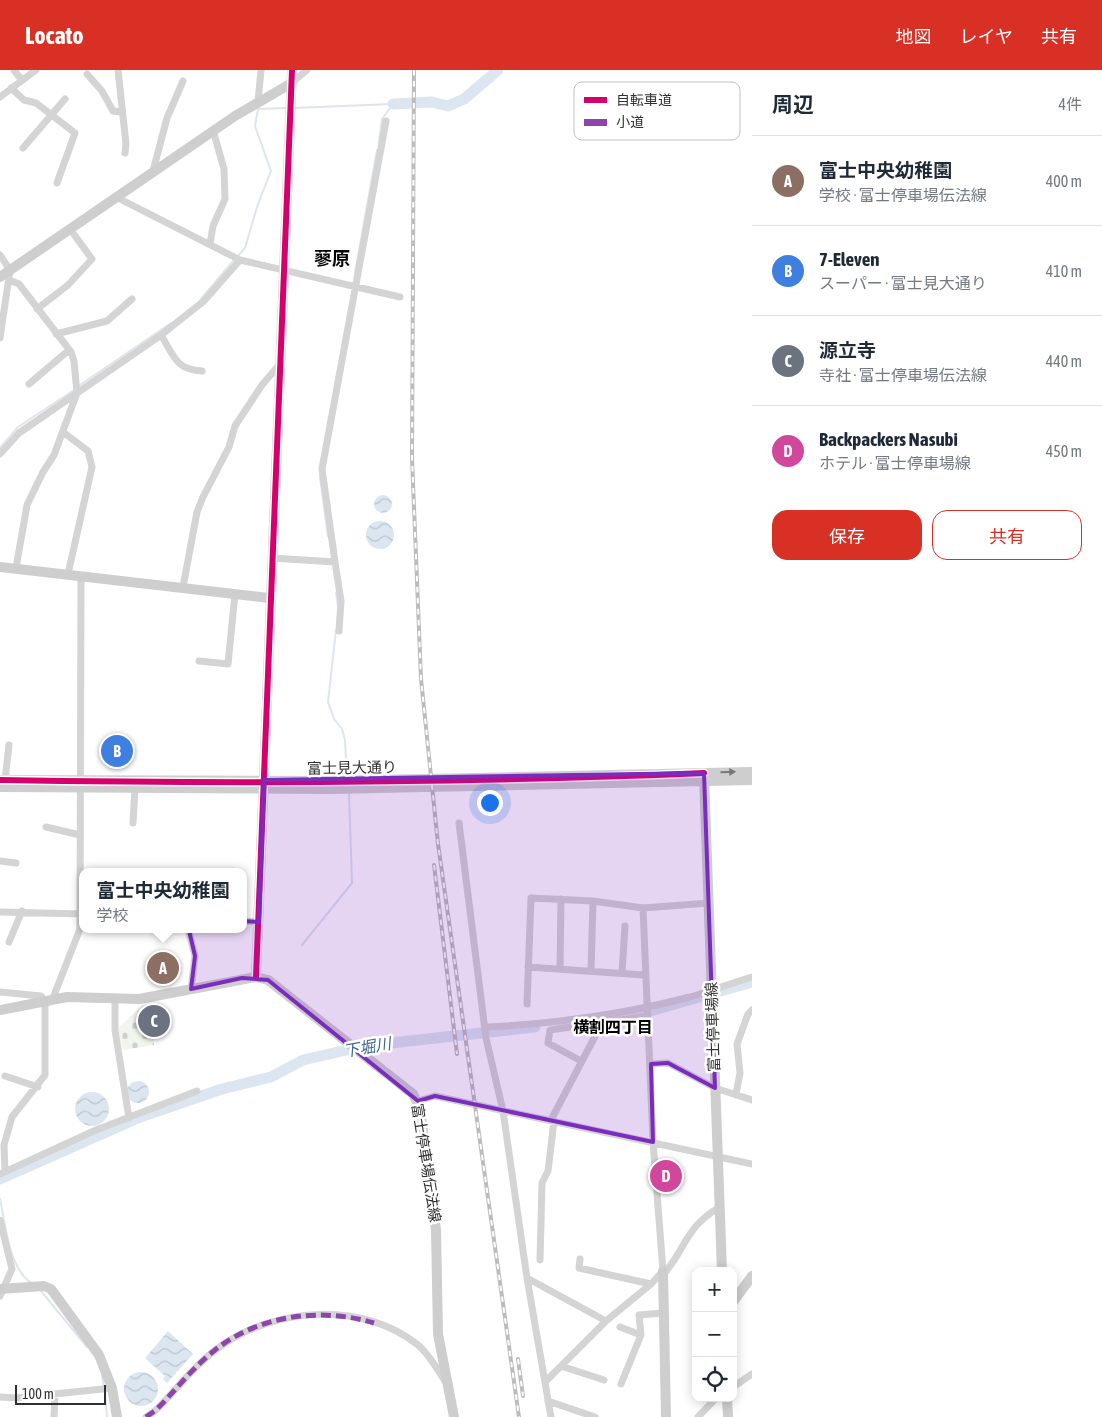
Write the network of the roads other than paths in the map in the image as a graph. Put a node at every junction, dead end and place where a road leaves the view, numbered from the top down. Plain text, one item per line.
1 (14, 70) edge
2 (36, 70) edge
3 (118, 70) edge
4 (261, 70) edge
5 (292, 70) edge
6 (307, 70) edge
7 (87, 74) dead end
8 (21, 80) junction
9 (183, 81) dead end
10 (290, 84) junction
11 (11, 88) junction
12 (0, 98) edge
13 (65, 99) dead end
14 (258, 102) junction
15 (121, 112) junction
16 (52, 115) junction
17 (386, 121) dead end
18 (213, 130) junction
19 (23, 148) dead end
20 (125, 153) dead end
21 (153, 171) junction
22 (57, 183) dead end
23 (116, 197) junction
24 (70, 228) junction
25 (210, 244) junction
26 (0, 255) edge
27 (238, 259) junction
28 (282, 269) junction
29 (6, 276) edge
30 (355, 286) junction
31 (400, 297) dead end
32 (132, 299) dead end
33 (37, 308) junction
34 (56, 334) junction
35 (161, 335) junction
36 (0, 338) edge
37 (69, 350) junction
38 (279, 365) junction
39 (202, 371) dead end
40 (30, 384) dead end
41 (77, 393) junction
42 (63, 432) junction
43 (0, 454) edge
44 (272, 558) junction
45 (335, 562) junction
46 (0, 566) edge
47 (16, 568) junction
48 (68, 574) junction
49 (81, 576) junction
50 (183, 587) junction
51 (235, 594) junction
52 (270, 598) junction
53 (339, 631) dead end
54 (199, 661) dead end
55 (9, 745) dead end
56 (752, 772) edge
57 (704, 778) junction
58 (752, 780) edge
59 (2, 782) edge
60 (80, 784) junction
61 (264, 785) junction
62 (135, 788) junction
63 (133, 823) dead end
64 (459, 823) dead end
65 (46, 827) dead end
66 (80, 835) junction
67 (0, 861) edge
68 (16, 863) dead end
69 (80, 868) edge
70 (562, 900) junction
71 (593, 901) junction
72 (709, 903) junction
73 (643, 908) junction
74 (22, 911) junction
75 (0, 912) edge
76 (79, 914) edge
77 (247, 921) edge
78 (259, 922) junction
79 (625, 926) dead end
80 (79, 931) edge
81 (189, 933) edge
82 (9, 942) dead end
83 (528, 967) junction
84 (560, 968) junction
85 (591, 970) junction
86 (622, 973) junction
87 (644, 975) junction
88 (256, 977) junction
89 (752, 977) edge
90 (191, 989) junction
91 (712, 990) junction
92 (0, 992) edge
93 (115, 998) junction
94 (49, 1000) junction
95 (527, 1004) dead end
96 (647, 1006) junction
97 (0, 1010) edge
98 (752, 1010) edge
99 (648, 1016) junction
100 (602, 1023) junction
101 (486, 1027) junction
102 (581, 1061) junction
103 (651, 1064) junction
104 (5, 1076) dead end
105 (38, 1087) junction
106 (715, 1088) junction
107 (197, 1091) dead end
108 (736, 1094) junction
109 (752, 1100) edge
110 (418, 1101) junction
111 (503, 1111) junction
112 (129, 1118) junction
113 (553, 1121) junction
114 (653, 1142) junction
115 (717, 1157) junction
116 (752, 1164) edge
117 (2, 1173) edge
118 (720, 1207) junction
119 (0, 1220) edge
120 (580, 1259) dead end
121 (540, 1260) dead end
122 (722, 1267) edge
123 (663, 1273) junction
124 (752, 1276) edge
125 (527, 1278) junction
126 (651, 1284) junction
127 (1, 1291) edge
128 (737, 1297) edge
129 (663, 1313) junction
130 (606, 1320) junction
131 (620, 1327) dead end
132 (641, 1334) junction
133 (561, 1366) junction
134 (752, 1374) edge
135 (604, 1380) dead end
136 (546, 1381) junction
137 (446, 1382) junction
138 (737, 1383) edge
139 (621, 1384) dead end
140 (110, 1388) junction
141 (55, 1395) junction
142 (0, 1397) edge
143 (548, 1401) junction
144 (712, 1402) edge
145 (727, 1402) edge
146 (54, 1417) edge
147 (117, 1417) edge
148 (146, 1417) edge
149 (454, 1417) edge
150 (551, 1417) edge
151 (595, 1417) edge
152 (666, 1417) edge
153 (698, 1417) edge
154 (728, 1417) edge

1 - 8 street
2 - 8 street
3 - 15 street
4 - 14 street
5 - 10 street
6 - 10 street
7 - 15 street
8 - 11 street
9 - 21 street
10 - 14 street
10 - 28 street
11 - 12 street
11 - 16 street
13 - 16 street
14 - 18 street
15 - 20 street
16 - 19 street
16 - 22 street
17 - 30 street
18 - 21 street
18 - 25 street
21 - 23 street
23 - 24 street
23 - 25 street
24 - 29 street
24 - 33 street
25 - 27 street
26 - 29 street
27 - 28 street
27 - 35 street
28 - 30 street
28 - 38 street
29 - 33 street
29 - 36 street
30 - 31 street
30 - 45 street
32 - 34 street
33 - 34 street
34 - 37 street
35 - 39 street
35 - 41 street
37 - 40 street
37 - 41 street
38 - 44 street
38 - 50 street
41 - 42 street
41 - 43 street
42 - 47 street
42 - 48 street
44 - 45 street
44 - 52 street
45 - 53 street
46 - 47 street
47 - 48 street
48 - 49 street
49 - 50 street
49 - 60 street
50 - 51 street
51 - 52 street
51 - 54 street
52 - 61 street
55 - 59 street
57 -> 56 street
57 - 58 street
57 - 61 street, 富士見大通り
57 - 72 street, 富士停車場線
59 - 60 street, 富士見大通り
60 - 61 street, 富士見大通り
60 - 62 street, 富士見大通り
60 - 66 street
61 - 62 street, 富士見大通り
61 - 78 street
62 - 63 street
64 - 101 street
65 - 66 street
66 - 69 street
67 - 68 street
70 - 71 street
70 - 83 street
70 - 84 street
71 - 73 street
71 - 85 street
72 - 73 street
72 - 91 street, 富士停車場線
73 - 87 street
74 - 75 street
74 - 76 street
74 - 82 street
77 - 78 street
78 - 88 street
79 - 86 street
80 - 94 street
81 - 90 street
83 - 84 street
83 - 95 street
84 - 85 street
85 - 86 street
86 - 87 street
87 - 96 street
88 - 90 street
88 - 110 street, 富士停車場伝法線
89 - 91 street
90 - 93 street
91 - 96 street
91 - 106 street, 富士停車場線
92 - 94 street
93 - 94 street
93 - 112 street
94 - 97 street
94 - 105 street
96 - 99 street
96 - 101 street
98 - 108 street
99 - 100 street
99 - 103 street
100 - 102 street
100 - 102 street
101 - 111 street
102 - 113 street
103 - 106 street
103 - 114 street
104 - 105 street
105 - 117 street
106 - 108 street
106 - 115 street, 富士停車場線
107 - 112 street
108 - 109 street
110 - 111 street
110 - 137 street, 富士停車場伝法線
111 - 113 street
111 - 125 street
112 - 117 street
113 - 114 street
113 - 121 street
114 - 115 street
114 - 123 street
115 - 116 street
115 - 118 street, 富士停車場線
118 - 122 street, 富士停車場線
118 - 123 street
119 - 127 street
120 - 126 street
123 - 126 street
123 - 129 street
124 - 128 street
125 - 130 street
125 - 136 street
126 - 130 street
127 - 140 street
129 - 132 street
129 - 152 street
130 - 133 street
131 - 132 street
132 - 139 street
133 - 135 street
133 - 136 street
134 - 138 street
136 - 143 street
137 - 148 street
137 - 149 street, 富士停車場伝法線
140 - 141 street
140 - 147 street
141 - 142 street
141 - 146 street
143 - 150 street
143 - 151 street
144 - 153 street
145 - 154 street

